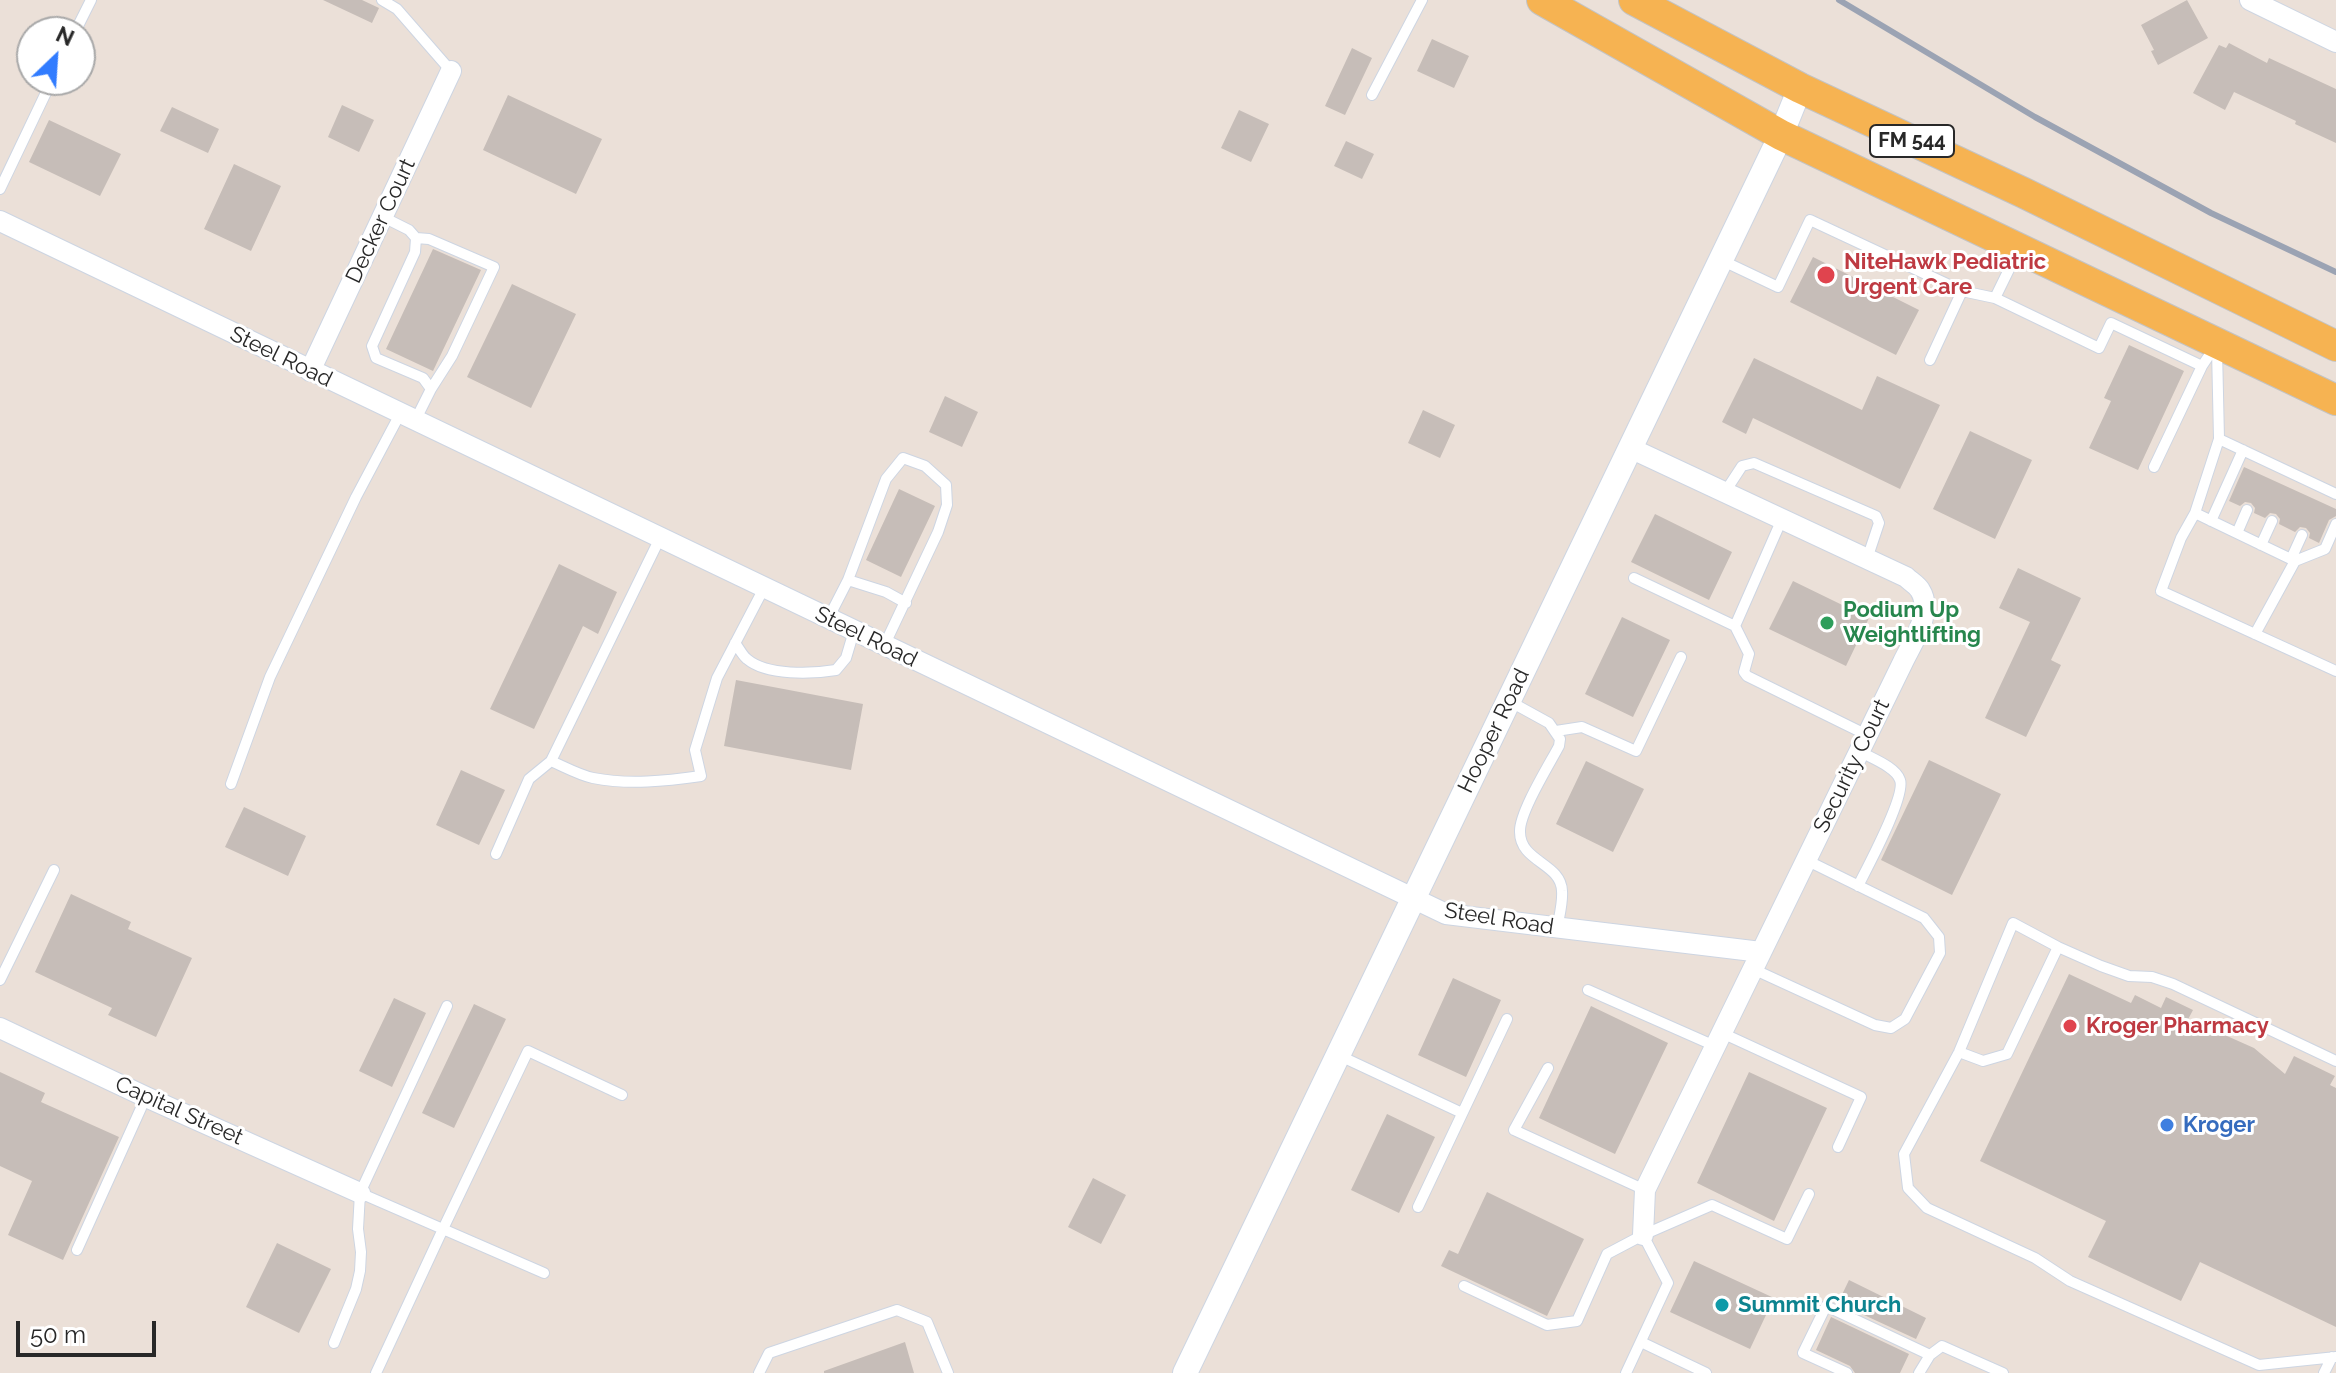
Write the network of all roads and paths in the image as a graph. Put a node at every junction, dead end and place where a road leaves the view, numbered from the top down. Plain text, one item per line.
1 (382, 0) edge
2 (1422, 0) edge
3 (1542, 0) edge
4 (1634, 0) edge
5 (2250, 0) edge
6 (2336, 42) edge
7 (451, 71) joint
8 (1800, 88) junction
9 (1372, 95) dead end
10 (44, 96) edge
11 (1781, 135) junction
12 (0, 189) edge
13 (383, 217) junction
14 (0, 221) edge
15 (416, 238) junction
16 (2019, 248) junction
17 (1720, 260) junction
18 (1962, 291) junction
19 (1995, 298) junction
20 (2240, 298) junction
21 (2144, 324) junction
22 (2336, 346) edge
23 (2209, 354) junction
24 (1930, 360) dead end
25 (310, 371) junction
26 (431, 389) junction
27 (2336, 400) edge
28 (408, 418) junction
29 (2219, 439) junction
30 (1630, 448) junction
31 (2243, 450) junction
32 (2269, 463) junction
33 (2154, 467) dead end
34 (2293, 474) junction
35 (2263, 475) dead end
36 (2288, 487) dead end
37 (2324, 488) junction
38 (1725, 492) junction
39 (2336, 494) edge
40 (2318, 501) dead end
41 (2247, 510) dead end
42 (2195, 513) junction
43 (1782, 519) junction
44 (2211, 521) junction
45 (2272, 521) dead end
46 (2336, 524) edge
47 (2237, 533) junction
48 (2302, 535) dead end
49 (660, 538) junction
50 (2261, 545) junction
51 (1867, 559) junction
52 (2293, 560) junction
53 (1634, 578) dead end
54 (848, 580) junction
55 (764, 588) junction
56 (906, 603) junction
57 (828, 619) junction
58 (1735, 626) junction
59 (854, 631) junction
60 (2255, 634) junction
61 (735, 643) junction
62 (884, 646) junction
63 (1681, 657) dead end
64 (2336, 671) edge
65 (1509, 701) junction
66 (1556, 731) junction
67 (1863, 743) junction
68 (551, 761) junction
69 (231, 784) dead end
70 (496, 854) dead end
71 (1806, 860) junction
72 (54, 870) dead end
73 (1858, 886) junction
74 (1411, 899) junction
75 (1557, 929) junction
76 (2058, 947) junction
77 (1757, 960) junction
78 (0, 980) edge
79 (1588, 990) dead end
80 (447, 1006) dead end
81 (1507, 1019) dead end
82 (0, 1028) edge
83 (1718, 1040) junction
84 (1959, 1052) junction
85 (1338, 1055) junction
86 (2336, 1061) edge
87 (1548, 1068) dead end
88 (622, 1095) dead end
89 (146, 1097) junction
90 (1462, 1113) junction
91 (1838, 1147) dead end
92 (1645, 1190) junction
93 (360, 1193) junction
94 (1809, 1194) dead end
95 (1418, 1207) dead end
96 (443, 1229) junction
97 (1643, 1235) junction
98 (77, 1250) dead end
99 (544, 1273) dead end
100 (1464, 1286) dead end
101 (1641, 1342) junction
102 (334, 1343) dead end
103 (1930, 1355) junction
104 (2334, 1357) edge
105 (376, 1373) edge
106 (759, 1373) edge
107 (948, 1373) edge
108 (1185, 1373) edge
109 (1626, 1373) edge
110 (1706, 1373) edge
111 (1847, 1373) edge
112 (1919, 1373) edge
113 (2003, 1373) edge
114 (2324, 1373) edge

1 - 7 lane
2 - 9 lane
3 - 11 main road, FM 544 / FM 544
4 - 8 main road, FM 544 / FM 544
5 - 6 street
7 - 13 street, Decker Court
8 - 11 street, Hooper Road
8 - 20 main road, FM 544 / FM 544
10 - 12 lane
11 - 16 main road, FM 544 / FM 544
11 - 17 street, Hooper Road
13 - 15 lane
13 - 25 street, Decker Court
14 - 25 street, Steel Road
15 - 26 lane
15 - 26 lane
16 - 19 lane
16 - 21 main road, FM 544 / FM 544
17 - 18 lane
17 - 30 street, Hooper Road
18 - 19 lane
18 - 24 lane
19 - 21 lane
20 - 22 main road, FM 544 / FM 544
20 - 23 main road
21 - 23 main road, FM 544 / FM 544
23 - 27 main road, FM 544 / FM 544
23 - 29 lane
23 - 33 lane
25 - 28 street, Steel Road
26 - 28 lane
28 - 49 street, Steel Road
28 - 69 lane
29 - 31 lane
29 - 42 lane
30 - 38 street, Security Court
30 - 65 street, Hooper Road
31 - 32 lane
31 - 44 lane
32 - 34 lane
32 - 35 lane
34 - 36 lane
34 - 37 lane
37 - 39 lane
37 - 40 lane
38 - 43 street, Security Court
38 - 51 lane
41 - 47 lane
42 - 44 lane
42 - 60 lane
43 - 51 street, Security Court
43 - 58 lane
44 - 47 lane
45 - 50 lane
46 - 52 lane
47 - 50 lane
48 - 52 lane
49 - 55 street, Steel Road
49 - 68 lane
50 - 52 lane
51 - 67 street, Security Court
52 - 60 lane
53 - 58 lane
54 - 56 lane
54 - 56 lane
54 - 57 lane
55 - 57 street, Steel Road
55 - 61 lane
56 - 62 lane
57 - 59 street, Steel Road
58 - 67 lane
59 - 61 lane
59 - 62 street, Steel Road
60 - 64 lane
61 - 68 lane
62 - 74 street, Steel Road
63 - 66 lane
65 - 66 lane
65 - 74 street, Hooper Road
66 - 75 lane
67 - 71 street, Security Court
67 - 73 lane
68 - 70 lane
71 - 73 lane
71 - 77 street, Security Court
72 - 78 lane
73 - 77 lane
74 - 75 street, Steel Road
74 - 85 street, Hooper Road
75 - 77 street, Steel Road
76 - 84 lane
76 - 84 lane
76 - 86 lane
77 - 83 street, Security Court
79 - 83 lane
80 - 93 lane
81 - 90 lane
82 - 89 street, Capital Street
83 - 91 lane
83 - 92 street, Security Court
84 - 104 lane
85 - 90 lane
85 - 108 street, Hooper Road
87 - 92 lane
88 - 96 lane
89 - 93 street, Capital Street
89 - 98 lane
90 - 95 lane
92 - 97 street, Security Court
93 - 96 lane
93 - 102 lane
94 - 97 lane
96 - 99 lane
96 - 105 lane
97 - 100 lane
97 - 101 lane
101 - 109 lane
101 - 110 lane
103 - 111 lane
103 - 112 lane
103 - 113 lane
104 - 114 lane
106 - 107 lane

